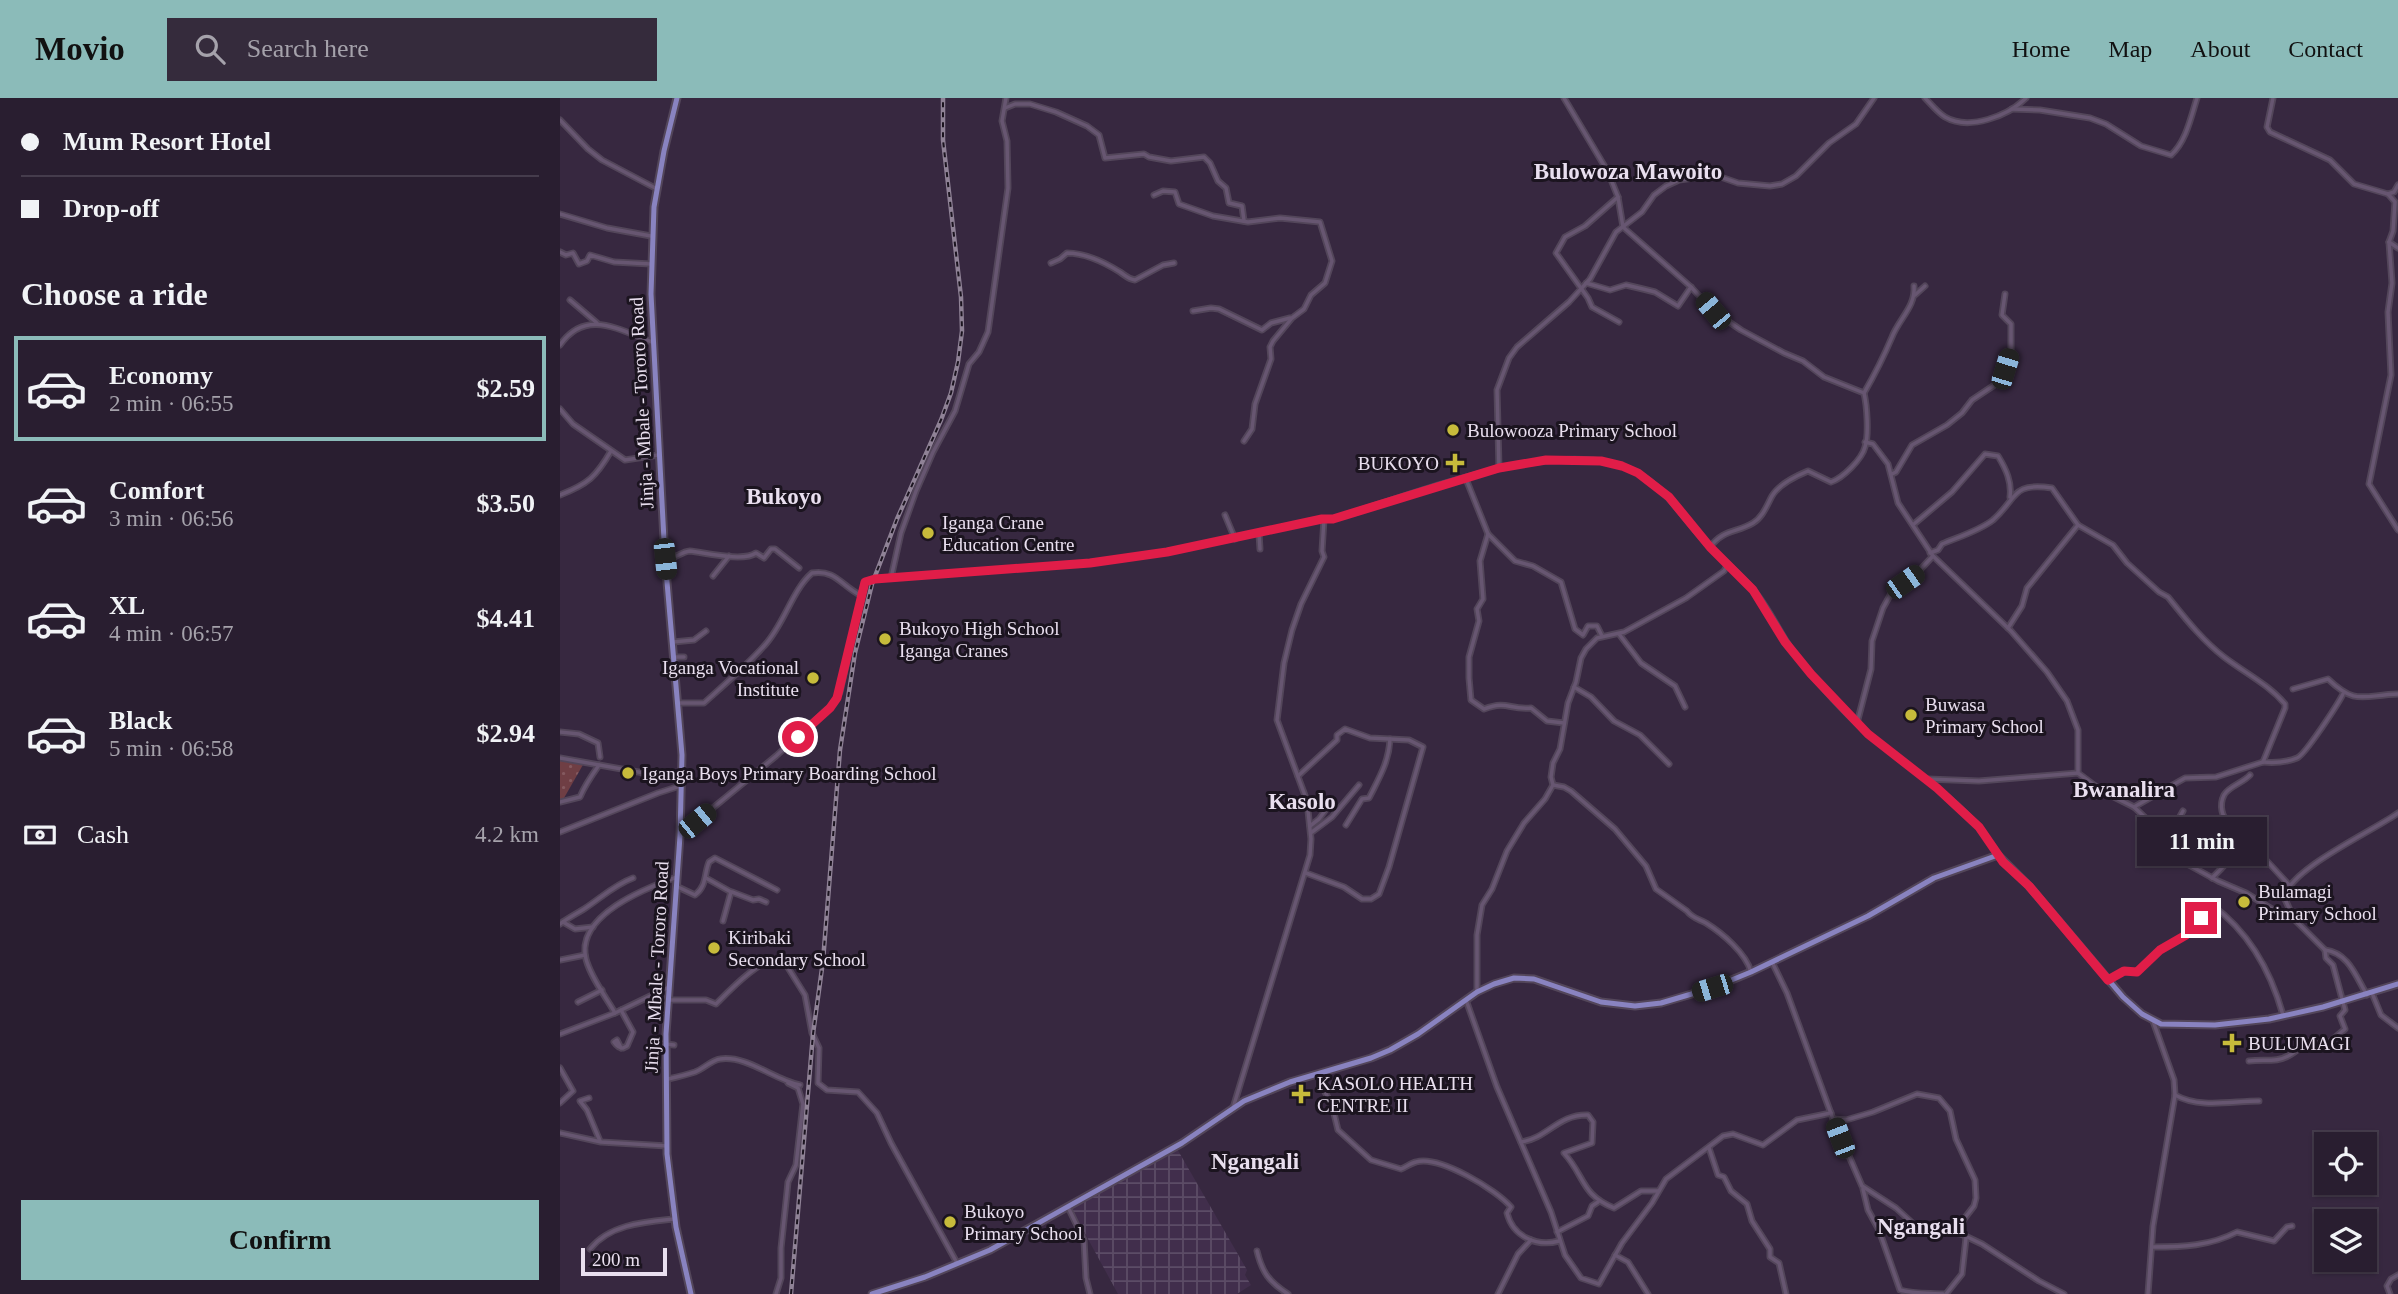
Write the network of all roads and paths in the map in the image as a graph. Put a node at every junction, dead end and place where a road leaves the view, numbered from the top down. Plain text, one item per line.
1 (677, 98) edge
2 (1006, 98) edge
3 (1564, 98) edge
4 (1874, 98) edge
5 (1925, 98) edge
6 (2026, 98) edge
7 (2197, 98) edge
8 (2273, 98) edge
9 (1005, 108) junction
10 (2012, 109) junction
11 (560, 120) edge
12 (2398, 185) edge
13 (657, 188) junction
14 (2388, 194) junction
15 (1154, 195) dead end
16 (1618, 197) junction
17 (560, 214) edge
18 (1244, 222) junction
19 (1623, 227) junction
20 (652, 236) junction
21 (2389, 242) junction
22 (2398, 248) edge
23 (560, 252) edge
24 (1051, 263) dead end
25 (1174, 263) dead end
26 (651, 264) junction
27 (1586, 283) junction
28 (1914, 286) dead end
29 (1925, 286) dead end
30 (1691, 287) junction
31 (1580, 288) junction
32 (2005, 294) dead end
33 (1915, 295) junction
34 (570, 300) dead end
35 (1193, 311) dead end
36 (1292, 318) junction
37 (1619, 322) dead end
38 (597, 323) junction
39 (652, 342) junction
40 (560, 345) edge
41 (1864, 393) junction
42 (560, 409) edge
43 (1244, 441) dead end
44 (1865, 442) junction
45 (611, 451) junction
46 (658, 454) junction
47 (1499, 468) junction
48 (1892, 474) junction
49 (1466, 479) junction
50 (560, 495) edge
51 (2010, 499) junction
52 (1226, 515) dead end
53 (1324, 519) junction
54 (1914, 525) junction
55 (2077, 525) junction
56 (2398, 530) edge
57 (1259, 534) junction
58 (1489, 534) junction
59 (1235, 538) junction
60 (1710, 547) junction
61 (1259, 549) dead end
62 (1931, 554) junction
63 (729, 556) junction
64 (665, 559) junction
65 (1728, 564) junction
66 (799, 568) dead end
67 (1734, 569) junction
68 (1724, 571) junction
69 (713, 576) dead end
70 (891, 578) junction
71 (862, 596) junction
72 (2008, 628) junction
73 (706, 631) dead end
74 (1619, 634) junction
75 (1602, 636) junction
76 (673, 642) junction
77 (674, 657) junction
78 (684, 657) dead end
79 (1574, 687) junction
80 (2292, 690) dead end
81 (2343, 694) junction
82 (2398, 694) edge
83 (679, 703) junction
84 (1685, 707) dead end
85 (1564, 723) junction
86 (1857, 723) junction
87 (560, 733) edge
88 (1390, 739) junction
89 (600, 757) dead end
90 (560, 758) edge
91 (2263, 762) junction
92 (1669, 764) dead end
93 (599, 765) junction
94 (644, 773) dead end
95 (2078, 773) junction
96 (2250, 775) dead end
97 (1298, 776) junction
98 (1925, 778) junction
99 (682, 785) junction
100 (1359, 785) dead end
101 (1553, 785) junction
102 (560, 802) edge
103 (1326, 805) dead end
104 (2134, 807) junction
105 (2183, 811) dead end
106 (2398, 813) edge
107 (1346, 825) dead end
108 (1310, 826) junction
109 (560, 832) edge
110 (1311, 833) junction
111 (680, 836) junction
112 (2170, 841) junction
113 (2254, 841) dead end
114 (1998, 855) junction
115 (1306, 873) junction
116 (677, 877) junction
117 (633, 878) dead end
118 (706, 878) junction
119 (2212, 878) junction
120 (2289, 885) junction
121 (676, 886) junction
122 (777, 890) dead end
123 (731, 892) junction
124 (766, 902) dead end
125 (2294, 919) junction
126 (723, 921) dead end
127 (562, 923) edge
128 (593, 927) junction
129 (2325, 950) junction
130 (586, 954) junction
131 (560, 960) edge
132 (1772, 962) junction
133 (1751, 972) junction
134 (2108, 980) junction
135 (2398, 984) edge
136 (669, 987) junction
137 (602, 990) junction
138 (1477, 992) junction
139 (2370, 994) junction
140 (668, 1000) junction
141 (1466, 1000) junction
142 (578, 1002) dead end
143 (2343, 1002) junction
144 (619, 1013) junction
145 (2283, 1015) junction
146 (2152, 1021) junction
147 (2398, 1028) edge
148 (560, 1034) edge
149 (666, 1044) junction
150 (674, 1045) dead end
151 (621, 1048) dead end
152 (2249, 1061) dead end
153 (560, 1068) edge
154 (1321, 1073) junction
155 (666, 1079) junction
156 (788, 1083) junction
157 (800, 1085) dead end
158 (2175, 1095) junction
159 (589, 1098) dead end
160 (2259, 1101) dead end
161 (560, 1103) edge
162 (1233, 1110) junction
163 (1830, 1113) junction
164 (1833, 1119) junction
165 (560, 1133) edge
166 (601, 1142) junction
167 (1521, 1142) junction
168 (667, 1146) junction
169 (1709, 1148) junction
170 (1862, 1186) junction
171 (1659, 1191) junction
172 (1598, 1202) junction
173 (1068, 1207) junction
174 (674, 1219) junction
175 (2292, 1226) dead end
176 (1557, 1232) junction
177 (1961, 1234) junction
178 (1966, 1238) junction
179 (1531, 1240) junction
180 (1559, 1241) junction
181 (2152, 1247) junction
182 (590, 1249) dead end
183 (1257, 1251) dead end
184 (1615, 1255) junction
185 (958, 1264) junction
186 (2398, 1275) edge
187 (691, 1294) edge
188 (776, 1294) edge
189 (872, 1294) edge
190 (1090, 1294) edge
191 (1288, 1294) edge
192 (1498, 1294) edge
193 (1648, 1294) edge
194 (1786, 1294) edge
195 (1945, 1294) edge
196 (2064, 1294) edge
197 (2148, 1294) edge
198 (2390, 1294) edge

1 - 13 main road, Jinja - Mbale - Tororo Road
2 - 9 street
3 - 16 street
4 - 19 street
5 - 10 street
6 - 10 street
7 - 10 street
8 - 14 street
9 - 18 street
9 - 70 street
11 - 13 street
12 - 14 street
13 - 20 main road, Jinja - Mbale - Tororo Road
14 - 21 street
15 - 18 street
16 - 19 street
16 - 31 street
17 - 20 street
18 - 36 street
19 - 27 street
19 - 30 street
20 - 26 main road, Jinja - Mbale - Tororo Road
21 - 22 street
21 - 56 street
23 - 26 street
24 - 25 street
26 - 39 main road, Jinja - Mbale - Tororo Road
27 - 30 street
27 - 31 street
28 - 33 street
29 - 33 street
30 - 41 street
31 - 37 street
31 - 47 street
32 - 48 street
33 - 41 street
34 - 38 street
35 - 36 street
36 - 43 street
38 - 39 street
38 - 40 street
39 - 46 main road, Jinja - Mbale - Tororo Road
41 - 44 street
42 - 45 street
44 - 48 street
44 - 60 street
45 - 46 street
45 - 50 street
46 - 64 main road, Jinja - Mbale - Tororo Road
47 - 49 street
47 - 60 street
48 - 54 street
49 - 53 street
49 - 58 street
51 - 54 street
51 - 55 street
51 - 62 street
52 - 59 street
53 - 57 street
53 - 97 street
54 - 62 street
55 - 72 street
55 - 91 street
57 - 59 street
57 - 61 street
58 - 75 street
58 - 85 street
59 - 70 street
60 - 65 street
62 - 72 street
62 - 86 street
63 - 64 street
63 - 66 street
63 - 69 street
64 - 76 main road, Jinja - Mbale - Tororo Road
65 - 67 street
65 - 68 street
67 - 68 street
67 - 86 street
68 - 74 street
70 - 71 street
71 - 83 street
71 - 111 street
72 - 95 street
73 - 76 street
74 - 75 street
74 - 84 street
75 - 79 street
76 - 77 main road, Jinja - Mbale - Tororo Road
77 - 78 street
77 - 83 main road, Jinja - Mbale - Tororo Road
79 - 85 street
79 - 92 street
80 - 81 street
81 - 82 street
81 - 91 street
83 - 99 main road, Jinja - Mbale - Tororo Road
85 - 101 street
86 - 98 street
87 - 89 street
88 - 97 street
88 - 107 street
88 - 115 street
90 - 93 street
91 - 104 street
93 - 94 street
93 - 102 street
95 - 98 street
95 - 104 street
96 - 119 street
97 - 108 street
98 - 114 street
99 - 109 street
99 - 111 main road, Jinja - Mbale - Tororo Road
100 - 110 street
101 - 133 street
101 - 138 street
103 - 108 street
104 - 112 street
105 - 112 street
106 - 120 street
108 - 110 street
110 - 115 street
111 - 116 main road, Jinja - Mbale - Tororo Road
112 - 119 street
113 - 120 street
114 - 132 main road
114 - 134 main road
115 - 162 street
116 - 121 main road, Jinja - Mbale - Tororo Road
116 - 128 street
117 - 127 street
118 - 121 street
118 - 122 street
118 - 123 street
119 - 125 street
120 - 125 street
121 - 136 main road, Jinja - Mbale - Tororo Road
123 - 124 street
123 - 126 street
125 - 129 street
127 - 128 street
128 - 130 street
129 - 139 street
129 - 143 street
130 - 131 street
130 - 137 street
132 - 133 main road
132 - 163 street
133 - 138 main road
134 - 145 street
134 - 146 main road
135 - 139 main road
136 - 140 main road, Jinja - Mbale - Tororo Road
136 - 144 street
137 - 142 street
137 - 144 street
138 - 141 main road
139 - 143 main road
139 - 147 street
140 - 149 main road, Jinja - Mbale - Tororo Road
140 - 185 street
141 - 154 main road
141 - 167 street
143 - 145 main road
143 - 152 street
144 - 148 street
144 - 151 street
145 - 146 main road
146 - 158 street
149 - 150 street
149 - 155 main road, Jinja - Mbale - Tororo Road
153 - 161 street
154 - 162 main road
154 - 179 street
155 - 156 street
155 - 168 main road, Jinja - Mbale - Tororo Road
156 - 157 street
156 - 188 street
158 - 160 street
158 - 181 street
159 - 166 street
162 - 173 main road
163 - 164 street
163 - 169 street
164 - 170 street
164 - 177 street
165 - 166 street
166 - 168 street
167 - 172 street
167 - 176 street
168 - 174 main road, Jinja - Mbale - Tororo Road
169 - 171 street
169 - 194 street
170 - 177 street
170 - 195 street
171 - 172 street
171 - 184 street
172 - 176 street
173 - 185 main road
173 - 190 street
174 - 182 street
174 - 187 main road, Jinja - Mbale - Tororo Road
175 - 181 street
176 - 180 street
177 - 178 street
178 - 195 street
178 - 196 street
179 - 180 street
179 - 192 street
180 - 184 street
181 - 197 street
183 - 191 street
184 - 193 street
185 - 189 main road
186 - 198 street

